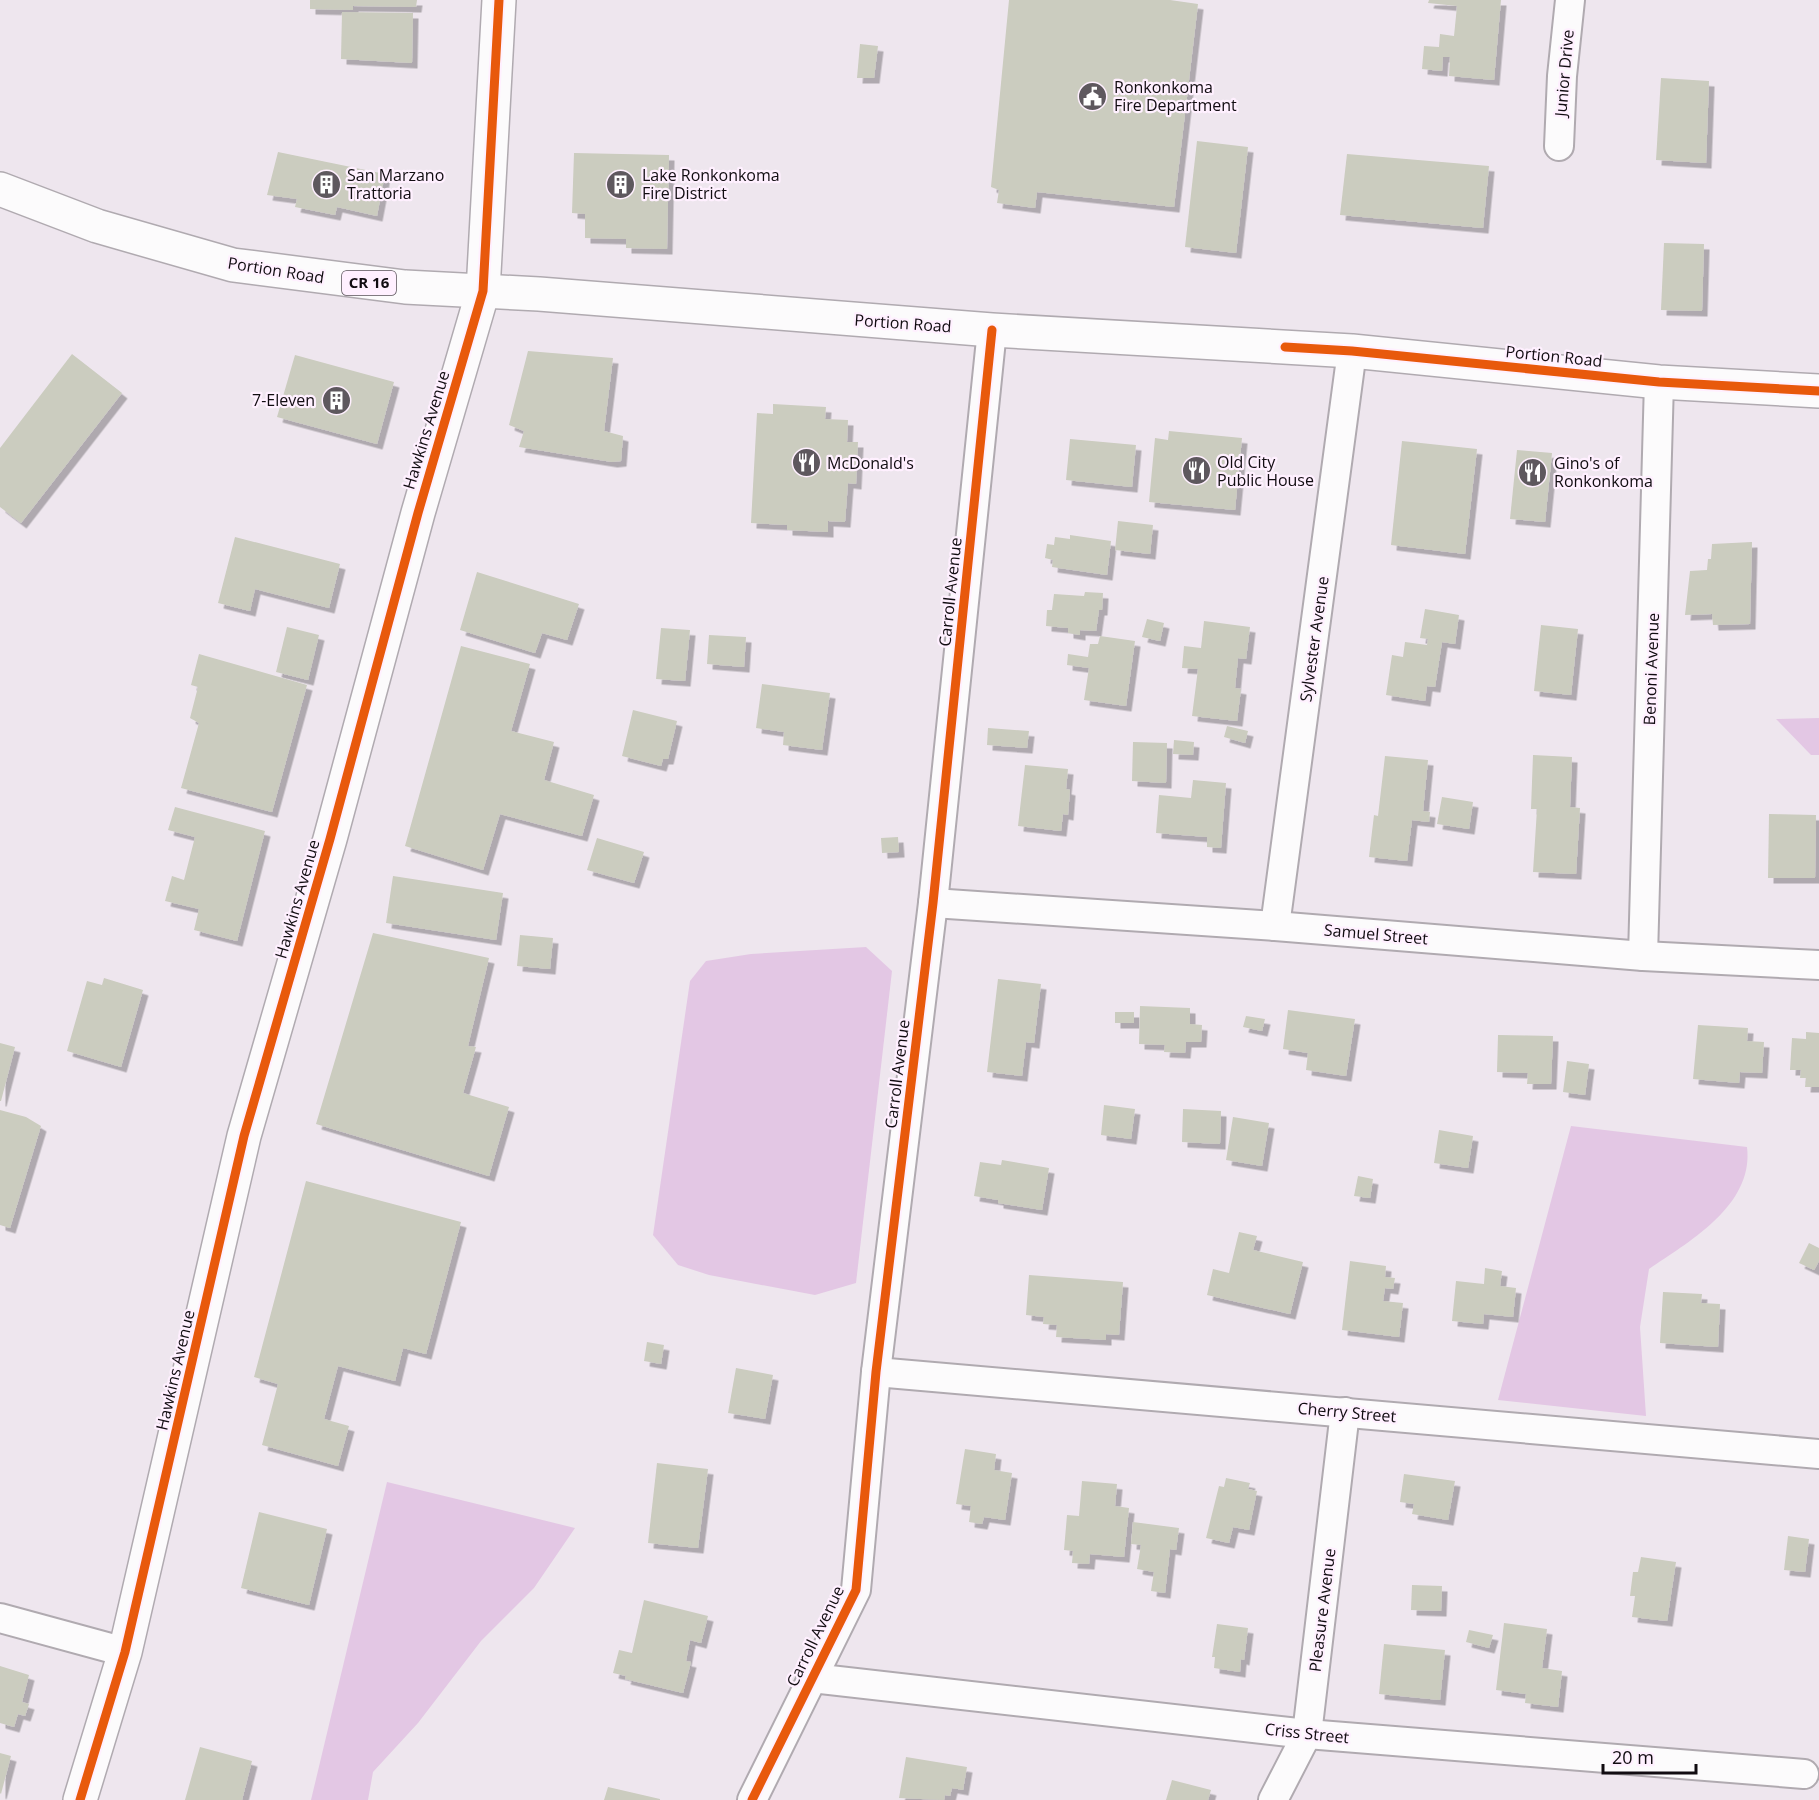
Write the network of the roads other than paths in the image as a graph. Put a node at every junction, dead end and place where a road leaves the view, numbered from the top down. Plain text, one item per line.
1 (499, 0) edge
2 (1570, 0) edge
3 (1559, 146) dead end
4 (0, 189) edge
5 (483, 291) junction
6 (992, 330) junction
7 (1352, 351) junction
8 (1659, 382) junction
9 (1819, 391) edge
10 (933, 903) junction
11 (1275, 926) junction
12 (1643, 956) junction
13 (1819, 965) edge
14 (876, 1372) junction
15 (1346, 1412) junction
16 (1819, 1454) edge
17 (0, 1618) edge
18 (125, 1652) junction
19 (812, 1678) junction
20 (1307, 1734) junction
21 (1804, 1774) dead end
22 (80, 1800) edge
23 (752, 1800) edge
24 (1273, 1800) edge

1 - 5 street, Hawkins Avenue
2 - 3 street, Junior Drive
4 - 5 street, Portion Road / CR 16
5 - 6 street, Portion Road / CR 16
5 - 18 street, Hawkins Avenue
6 - 7 street, Portion Road / CR 16
6 - 10 street, Carroll Avenue
7 - 8 street, Portion Road / CR 16
7 - 11 street, Sylvester Avenue
8 - 9 street, Portion Road / CR 16
8 - 12 street, Benoni Avenue
10 - 11 street, Samuel Street
10 - 14 street, Carroll Avenue
11 - 12 street, Samuel Street
12 - 13 street, Samuel Street
14 - 15 street, Cherry Street
14 - 19 street, Carroll Avenue
15 - 16 street, Cherry Street
15 - 20 street, Pleasure Avenue
17 - 18 street
18 - 22 street, Hawkins Avenue
19 - 20 street, Criss Street
19 - 23 street, Carroll Avenue
20 - 21 street, Criss Street
20 - 24 street, Pleasure Avenue

